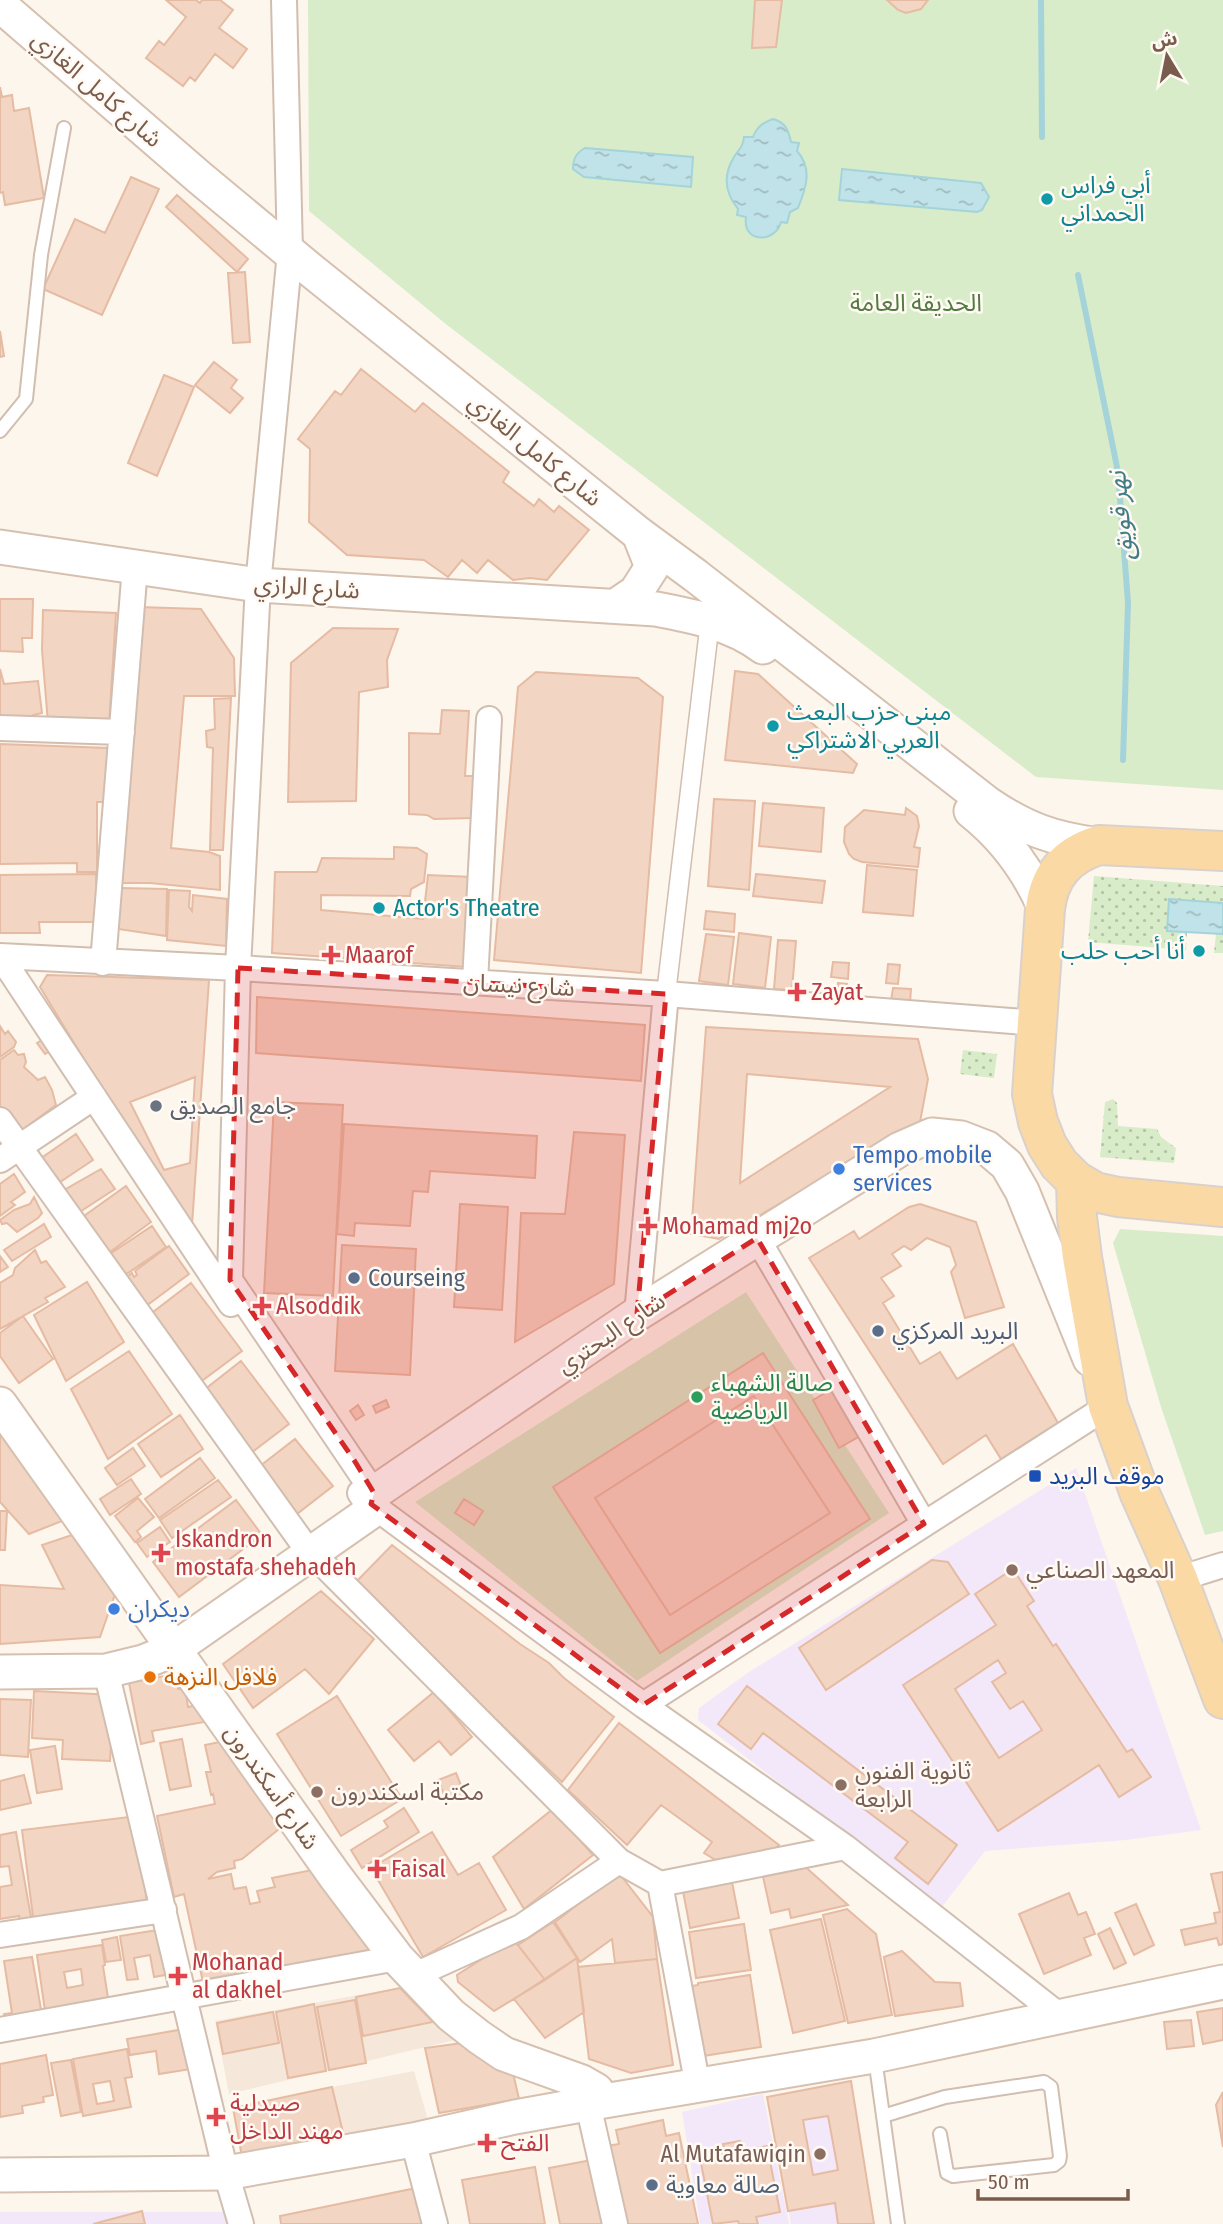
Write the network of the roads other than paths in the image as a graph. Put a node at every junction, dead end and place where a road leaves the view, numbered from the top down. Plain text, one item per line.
1 (284, 0) edge
2 (0, 5) edge
3 (64, 128) dead end
4 (289, 252) junction
5 (0, 431) edge
6 (639, 534) junction
7 (0, 547) edge
8 (135, 567) junction
9 (258, 585) junction
10 (617, 605) junction
11 (710, 621) junction
12 (489, 719) dead end
13 (0, 728) edge
14 (121, 732) junction
15 (1099, 845) junction
16 (1223, 851) edge
17 (1045, 909) junction
18 (0, 957) edge
19 (103, 962) junction
20 (238, 968) junction
21 (475, 982) junction
22 (666, 994) junction
23 (1037, 1023) junction
24 (93, 1097) junction
25 (0, 1120) edge
26 (10, 1153) edge
27 (1076, 1181) junction
28 (1223, 1207) edge
29 (757, 1238) junction
30 (637, 1314) junction
31 (0, 1404) edge
32 (1108, 1406) junction
33 (373, 1498) junction
34 (924, 1524) junction
35 (312, 1553) junction
36 (1223, 1565) edge
37 (1178, 1579) junction
38 (174, 1649) junction
39 (106, 1671) junction
40 (0, 1672) edge
41 (1223, 1699) edge
42 (643, 1705) junction
43 (845, 1847) junction
44 (619, 1861) junction
45 (660, 1884) junction
46 (164, 1910) junction
47 (0, 1935) edge
48 (405, 1967) junction
49 (1223, 1982) edge
50 (184, 1997) junction
51 (1060, 2016) junction
52 (0, 2030) edge
53 (504, 2054) junction
54 (874, 2056) junction
55 (698, 2087) junction
56 (596, 2103) junction
57 (883, 2116) junction
58 (515, 2117) junction
59 (940, 2134) dead end
60 (413, 2140) junction
61 (226, 2173) junction
62 (0, 2175) edge
63 (241, 2224) edge
64 (435, 2224) edge
65 (615, 2224) edge
66 (898, 2224) edge

1 - 4 street
2 - 4 main road, شارع كامل الغازي
3 - 5 lane
4 - 6 main road, شارع كامل الغازي
4 - 9 street
6 - 10 main road
6 - 15 main road, شارع كامل الغازي
7 - 8 main road, شارع الرازي
8 - 9 main road, شارع الرازي
8 - 14 street
9 - 10 main road, شارع الرازي
9 - 20 street
10 - 11 main road
11 - 17 main road
11 - 22 street
12 - 21 street
13 - 14 street
14 - 19 street
15 - 16 main road
15 - 17 main road
17 - 23 main road
18 - 19 street, شارع نيسان
18 - 24 street
19 - 20 street, شارع نيسان
20 - 21 street, شارع نيسان
20 - 33 street
21 - 22 street, شارع نيسان
22 - 23 street, شارع نيسان
22 - 30 street
23 - 27 main road
24 - 26 street
24 - 33 street
25 - 26 street
26 - 35 street
27 - 28 main road
27 - 32 main road
29 - 30 main road, شارع البحتري
29 - 32 main road, شارع البحتري
29 - 34 street
30 - 33 main road, شارع البحتري
31 - 38 main road, شارع أسكندرون
32 - 34 street
32 - 37 main road
33 - 35 main road, شارع البحتري
33 - 42 street
34 - 42 street
35 - 38 main road, شارع البحتري
35 - 44 street
36 - 37 street
37 - 41 main road
38 - 39 main road, شارع البحتري
38 - 48 main road, شارع أسكندرون
39 - 40 main road, شارع البحتري
39 - 46 street
42 - 43 street
43 - 45 street
43 - 51 street
44 - 45 street
44 - 48 street
45 - 55 street
46 - 47 street
46 - 50 street
48 - 50 street
48 - 53 main road, شارع أسكندرون
49 - 51 main road
50 - 52 street
50 - 61 street
51 - 54 main road
53 - 56 main road, شارع أسكندرون
53 - 58 main road
54 - 55 main road
54 - 57 lane
55 - 56 main road
56 - 58 main road
56 - 65 street
57 - 59 lane
57 - 66 lane
58 - 60 main road
60 - 61 main road
60 - 64 street
61 - 62 main road
61 - 63 street

